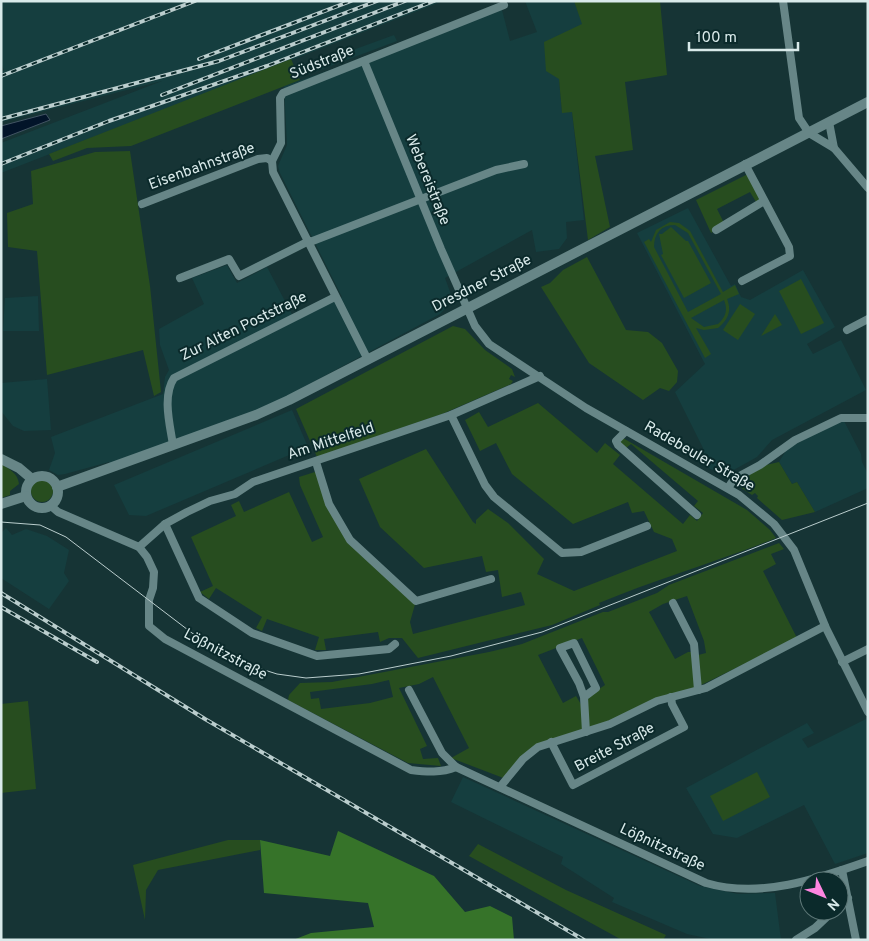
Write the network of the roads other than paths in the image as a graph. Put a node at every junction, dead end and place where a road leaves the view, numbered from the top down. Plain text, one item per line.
1 (783, 1) edge
2 (504, 5) dead end
3 (364, 61) junction
4 (868, 102) edge
5 (829, 122) junction
6 (809, 133) junction
7 (834, 148) junction
8 (272, 161) junction
9 (524, 164) dead end
10 (745, 164) junction
11 (868, 188) edge
12 (419, 198) junction
13 (764, 201) junction
14 (142, 204) dead end
15 (716, 230) dead end
16 (309, 242) junction
17 (180, 278) dead end
18 (742, 281) dead end
19 (335, 297) junction
20 (468, 309) junction
21 (868, 319) edge
22 (847, 330) dead end
23 (368, 360) junction
24 (540, 376) junction
25 (451, 415) junction
26 (868, 418) edge
27 (626, 431) junction
28 (172, 445) junction
29 (1, 459) edge
30 (316, 462) junction
31 (32, 479) junction
32 (57, 487) junction
33 (728, 488) junction
34 (26, 496) junction
35 (1, 504) edge
36 (50, 505) junction
37 (697, 515) dead end
38 (165, 524) junction
39 (647, 526) dead end
40 (139, 547) junction
41 (491, 579) dead end
42 (673, 603) dead end
43 (825, 626) junction
44 (396, 644) dead end
45 (868, 649) edge
46 (842, 662) junction
47 (409, 690) dead end
48 (698, 690) junction
49 (584, 697) junction
50 (671, 697) junction
51 (868, 712) edge
52 (586, 732) junction
53 (551, 742) junction
54 (456, 767) junction
55 (500, 786) junction
56 (868, 861) edge
57 (842, 870) joint
58 (849, 903) edge
59 (823, 921) edge
60 (796, 940) edge
61 (856, 940) edge

1 - 6 street
2 - 3 street, Südstraße
3 - 8 street, Südstraße
3 - 12 street, Webereistraße
4 - 5 main road, Dresdner Straße
5 - 6 main road, Dresdner Straße
5 - 7 street
6 - 7 street
6 - 10 main road, Dresdner Straße
7 - 11 street
8 - 14 street, Eisenbahnstraße
8 - 16 street
9 - 12 street
10 - 13 street
10 - 20 main road, Dresdner Straße
12 - 16 street
12 - 20 street, Webereistraße
13 - 15 street
13 - 18 street
16 - 17 street
16 - 19 street
19 - 23 street
19 - 28 street, Zur Alten Poststraße
20 - 23 main road, Dresdner Straße
20 - 24 street, Radebeuler Straße
21 - 22 street
23 - 28 main road, Dresdner Straße
24 - 25 street, Am Mittelfeld
24 - 27 street, Radebeuler Straße
25 - 30 street, Am Mittelfeld
25 - 39 street
26 - 33 street
27 - 33 street, Radebeuler Straße
27 - 37 street
28 - 32 main road, Dresdner Straße
29 - 31 main road
30 - 38 street, Am Mittelfeld
30 - 41 street
31 - 32 main road
31 - 34 main road
32 - 36 main road
33 - 43 street, Radebeuler Straße
34 - 35 main road
34 - 36 main road
36 - 40 street
38 - 40 street, Am Mittelfeld
38 - 44 street
40 - 54 street, Lößnitzstraße
42 - 48 street
43 - 46 street, Radebeuler Straße
43 - 48 street, Breite Straße
45 - 46 street
46 - 51 street, Radebeuler Straße
47 - 54 street, Lößnitzstraße
48 - 50 street, Breite Straße
49 - 49 street, Breite Straße
49 - 52 street, Breite Straße
50 - 52 street, Breite Straße
50 - 53 street, Breite Straße
52 - 53 street, Breite Straße
53 - 55 street, Breite Straße
54 - 55 street, Lößnitzstraße
55 - 57 street, Lößnitzstraße
56 - 57 street, Lößnitzstraße
58 - 61 street
59 - 60 street

